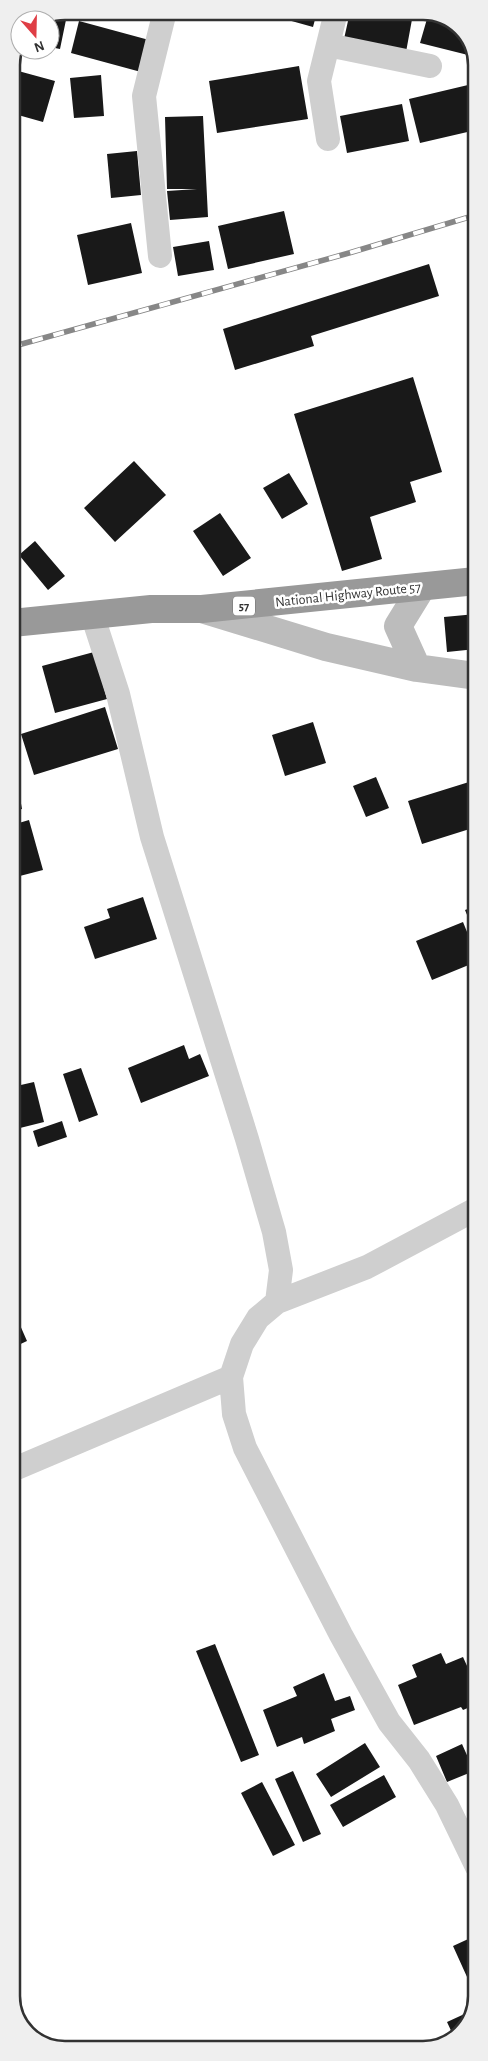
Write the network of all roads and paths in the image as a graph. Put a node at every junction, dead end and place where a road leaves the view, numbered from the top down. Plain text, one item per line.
1 (163, 20) edge
2 (334, 20) edge
3 (328, 45) junction
4 (430, 66) dead end
5 (328, 139) dead end
6 (160, 256) dead end
7 (468, 582) edge
8 (422, 587) junction
9 (202, 610) junction
10 (92, 614) junction
11 (20, 622) edge
12 (417, 668) junction
13 (468, 675) edge
14 (468, 1213) edge
15 (277, 1302) junction
16 (231, 1376) junction
17 (20, 1467) edge
18 (468, 1848) edge

1 - 6 street
2 - 3 street
3 - 4 street
3 - 5 street
7 - 8 highway, National Highway Route 57 / 57
8 - 9 highway, National Highway Route 57 / 57
8 - 12 street
9 - 10 highway, National Highway Route 57 / 57
9 - 12 street
10 - 11 highway, National Highway Route 57 / 57
10 - 15 street
12 - 13 street
14 - 15 street
15 - 16 street
16 - 17 street
16 - 18 street

